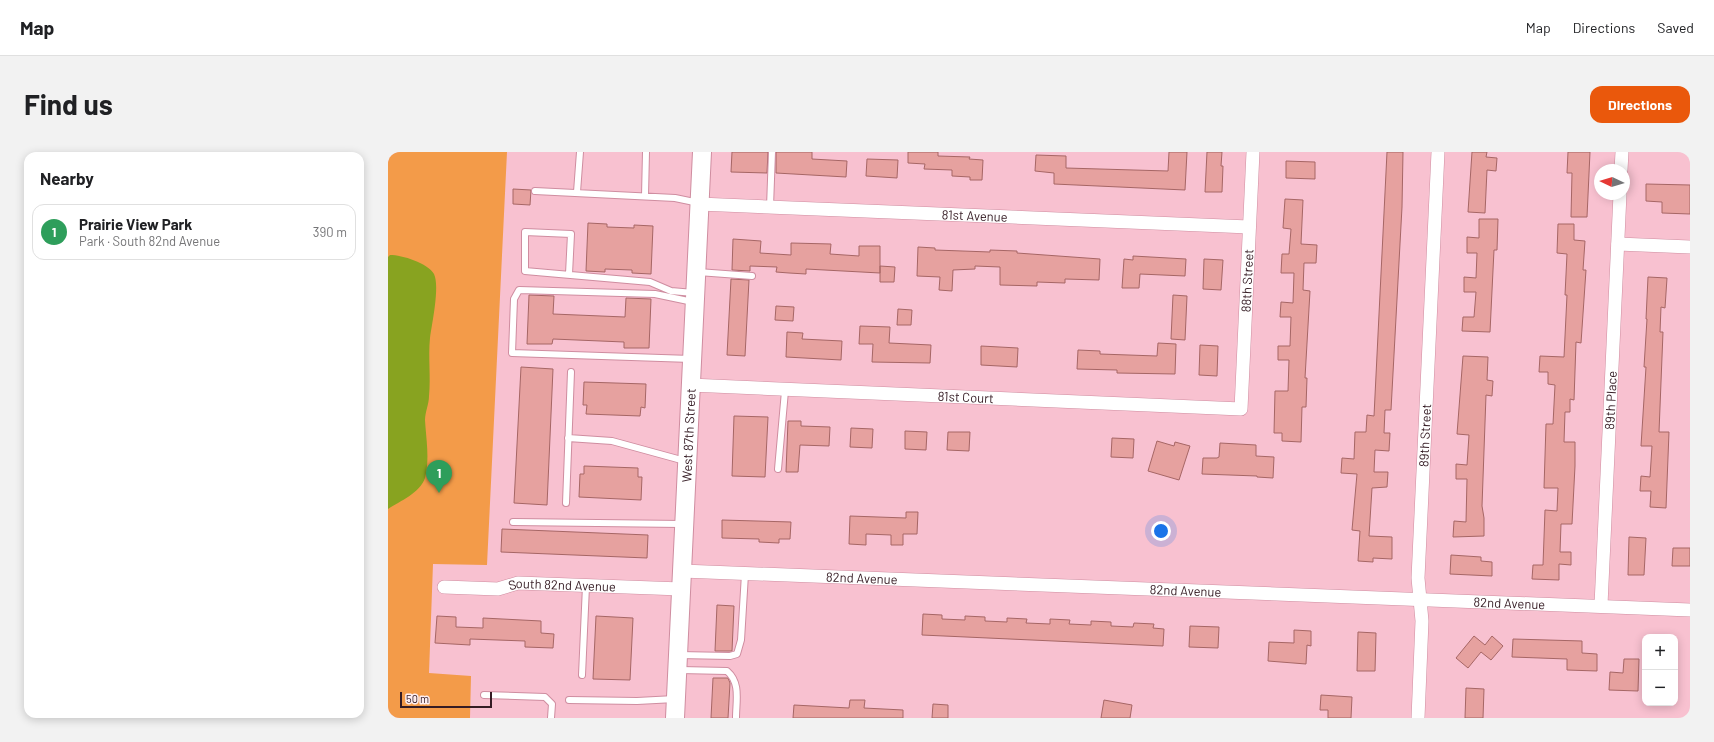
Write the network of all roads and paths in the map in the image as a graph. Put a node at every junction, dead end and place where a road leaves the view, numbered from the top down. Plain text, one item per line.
1 (580, 152) edge
2 (646, 152) edge
3 (702, 152) edge
4 (772, 152) edge
5 (1253, 152) edge
6 (1438, 152) edge
7 (1622, 152) edge
8 (1621, 164) edge
9 (535, 191) dead end
10 (577, 192) junction
11 (645, 196) junction
12 (1620, 200) edge
13 (699, 204) junction
14 (770, 207) junction
15 (1249, 227) junction
16 (1618, 244) junction
17 (1690, 247) edge
18 (696, 272) junction
19 (569, 274) junction
20 (752, 276) dead end
21 (695, 298) junction
22 (692, 359) junction
23 (570, 372) dead end
24 (690, 385) junction
25 (785, 390) junction
26 (1241, 409) joint
27 (568, 438) junction
28 (687, 462) junction
29 (778, 468) dead end
30 (566, 503) dead end
31 (513, 522) dead end
32 (684, 524) junction
33 (682, 571) junction
34 (746, 574) junction
35 (586, 586) junction
36 (444, 587) dead end
37 (681, 589) junction
38 (1420, 600) junction
39 (1601, 606) junction
40 (1690, 610) edge
41 (677, 662) junction
42 (582, 675) dead end
43 (484, 694) dead end
44 (676, 699) junction
45 (569, 700) dead end
46 (551, 718) edge
47 (675, 718) edge
48 (736, 718) edge
49 (1418, 718) edge

1 - 10 lane
2 - 11 lane
3 - 13 main road, West 87th Street
4 - 14 lane
5 - 15 street, 88th Street
6 - 38 street, 89th Street
7 - 8 street
9 - 10 lane
10 - 11 lane
11 - 13 lane
12 - 16 street, 89th Place
13 - 14 street, 81st Avenue
13 - 18 main road, West 87th Street
14 - 15 street, 81st Avenue
15 - 26 street, 88th Street
16 - 17 street
16 - 39 street, 89th Place
18 - 20 lane
18 - 21 main road, West 87th Street
19 - 19 lane
19 - 21 lane
21 - 22 main road, West 87th Street
21 - 22 lane
22 - 24 main road, West 87th Street
23 - 27 lane
24 - 25 street, 81st Court
24 - 28 main road, West 87th Street
25 - 26 street, 81st Court
25 - 29 lane
27 - 28 lane
27 - 30 lane
28 - 32 main road, West 87th Street
31 - 32 lane
32 - 33 main road, West 87th Street
33 - 34 street, 82nd Avenue
33 - 37 main road, West 87th Street
34 - 38 street, 82nd Avenue
34 - 41 lane
35 - 36 street, South 82nd Avenue
35 - 37 street, South 82nd Avenue
35 - 42 lane
37 - 41 main road, West 87th Street
38 - 39 street, 82nd Avenue
38 - 49 street, 89th Street
39 - 40 street, 82nd Avenue
41 - 44 main road, West 87th Street
41 - 48 lane
43 - 46 lane
44 - 45 lane
44 - 47 main road, West 87th Street

